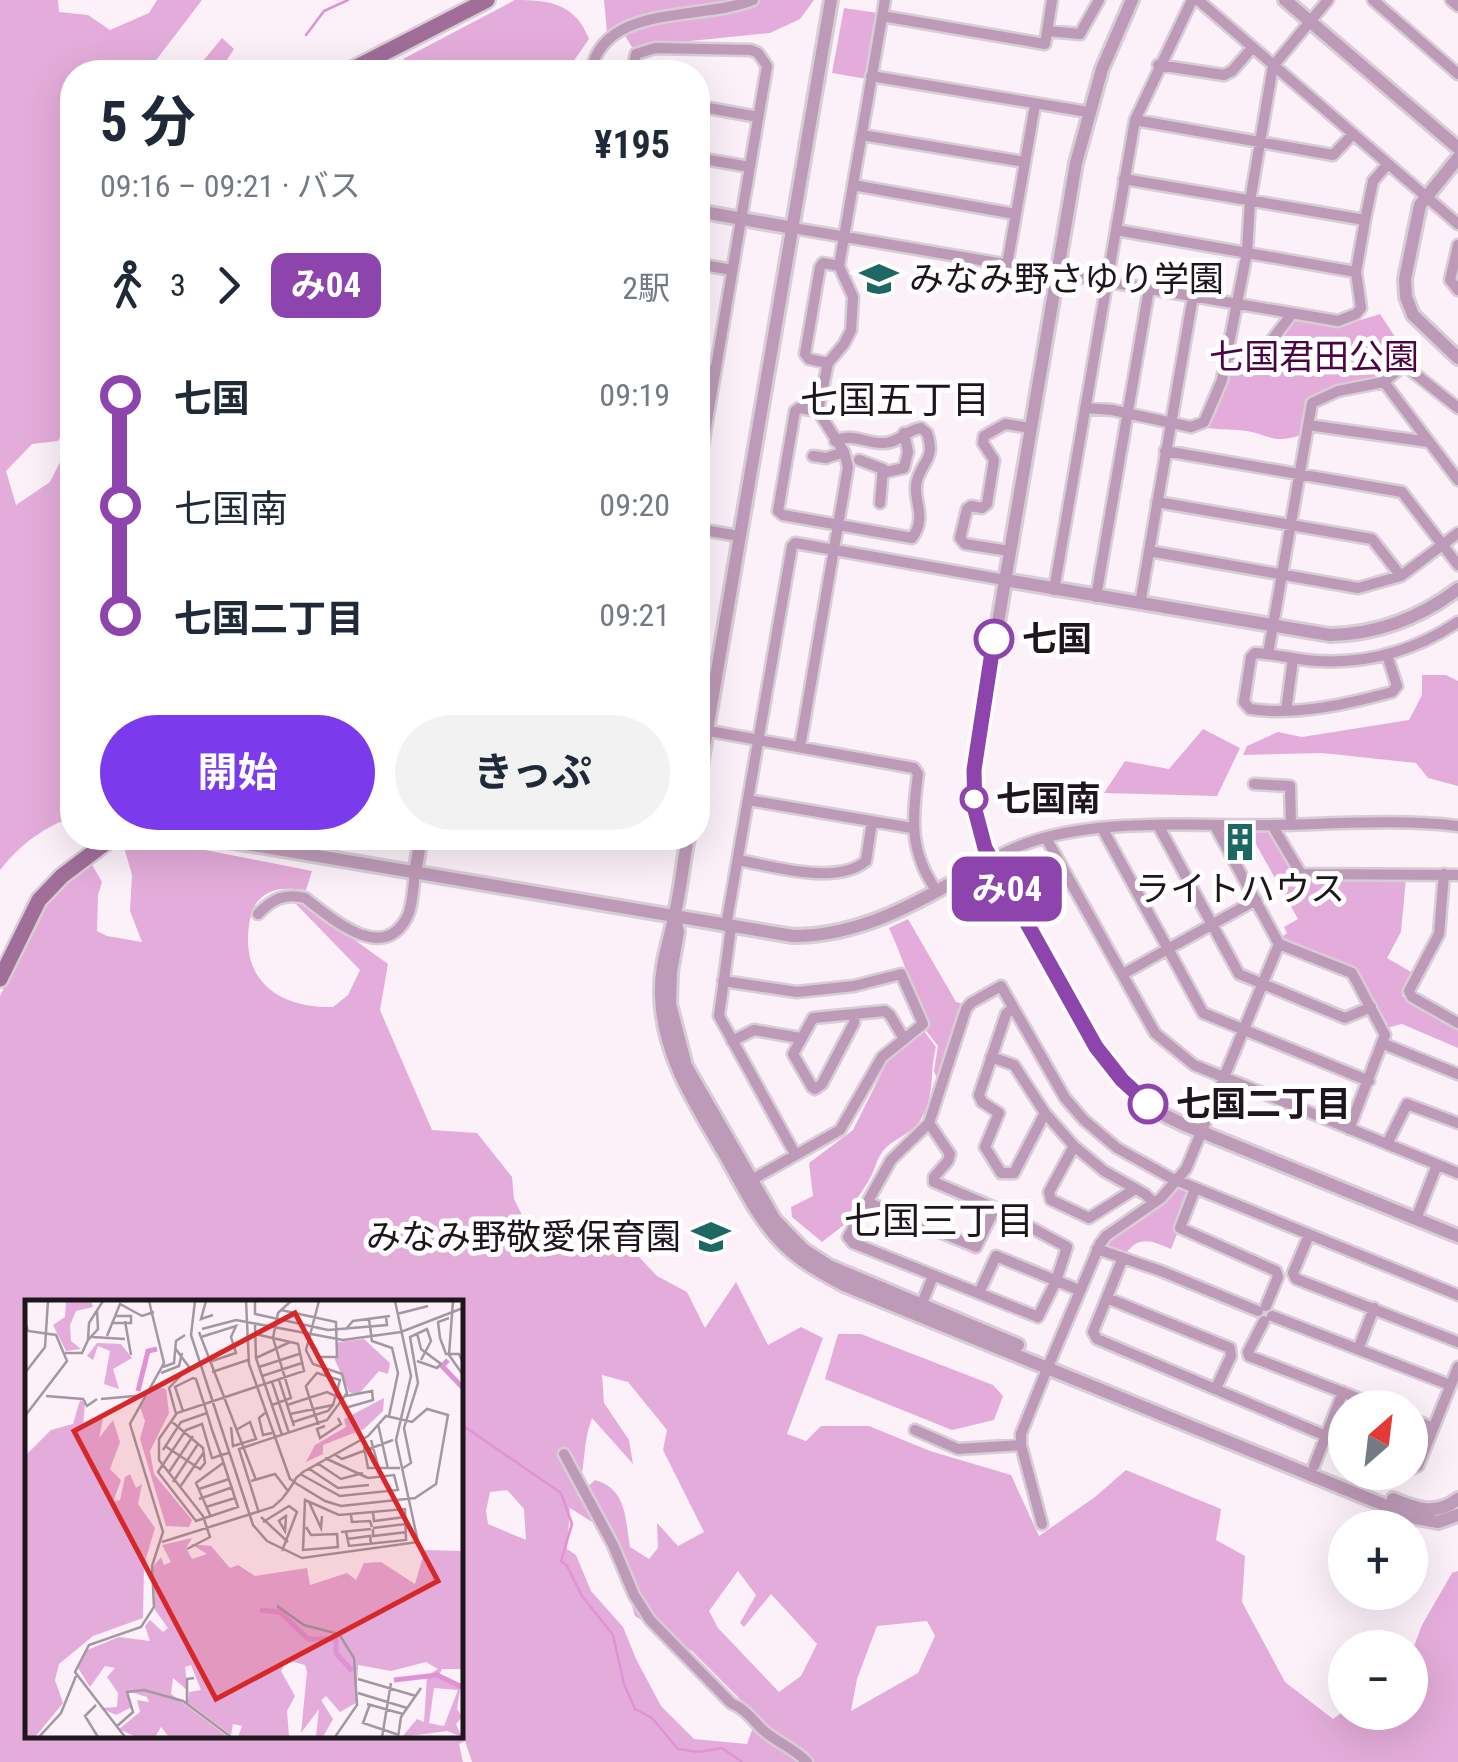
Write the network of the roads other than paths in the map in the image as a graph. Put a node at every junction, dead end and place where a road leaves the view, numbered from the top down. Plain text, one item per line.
1 (487, 0) edge
2 (753, 0) edge
3 (831, 0) edge
4 (885, 0) edge
5 (1052, 0) edge
6 (1098, 0) edge
7 (1132, 0) edge
8 (1195, 0) edge
9 (1286, 0) edge
10 (1328, 0) edge
11 (1373, 0) edge
12 (1451, 0) edge
13 (463, 5) edge
14 (1458, 6) edge
15 (882, 16) junction
16 (1311, 22) junction
17 (1048, 31) junction
18 (1252, 48) junction
19 (368, 60) edge
20 (594, 60) edge
21 (634, 60) edge
22 (1158, 65) junction
23 (1273, 66) junction
24 (1458, 74) edge
25 (871, 76) junction
26 (1035, 105) junction
27 (710, 108) edge
28 (1088, 112) junction
29 (758, 117) junction
30 (1135, 120) junction
31 (1353, 134) junction
32 (862, 135) junction
33 (1258, 142) junction
34 (1458, 148) edge
35 (1458, 158) edge
36 (710, 160) edge
37 (1025, 162) junction
38 (1388, 165) junction
39 (750, 166) junction
40 (1124, 179) junction
41 (853, 185) junction
42 (1426, 196) junction
43 (1250, 201) junction
44 (710, 214) edge
45 (1015, 214) junction
46 (741, 219) junction
47 (1365, 220) junction
48 (1458, 224) edge
49 (793, 228) junction
50 (1116, 230) junction
51 (844, 237) junction
52 (1458, 245) edge
53 (1247, 252) junction
54 (1007, 265) junction
55 (710, 266) edge
56 (840, 266) junction
57 (732, 270) junction
58 (1356, 272) junction
59 (1057, 273) junction
60 (1107, 281) junction
61 (1150, 289) junction
62 (1458, 290) edge
63 (1192, 296) junction
64 (1236, 304) junction
65 (1292, 314) junction
66 (1228, 354) junction
67 (1458, 358) edge
68 (828, 363) junction
69 (710, 371) edge
70 (715, 372) junction
71 (1384, 382) junction
72 (710, 402) edge
73 (1085, 408) junction
74 (1458, 408) edge
75 (818, 411) junction
76 (1128, 414) junction
77 (1171, 423) junction
78 (1308, 425) junction
79 (1031, 428) junction
80 (904, 433) junction
81 (835, 440) junction
82 (866, 442) junction
83 (1429, 442) junction
84 (1165, 452) junction
85 (813, 456) dead end
86 (850, 458) junction
87 (882, 473) junction
88 (1299, 475) junction
89 (1458, 480) edge
90 (1158, 502) junction
91 (880, 503) dead end
92 (838, 524) junction
93 (1291, 525) junction
94 (710, 530) edge
95 (1458, 533) edge
96 (740, 536) junction
97 (1442, 544) junction
98 (833, 550) junction
99 (1009, 552) junction
100 (1149, 552) junction
101 (1458, 565) edge
102 (1282, 574) junction
103 (1401, 576) junction
104 (1005, 580) junction
105 (1458, 589) edge
106 (1054, 590) junction
107 (1096, 597) junction
108 (1140, 604) junction
109 (1416, 616) junction
110 (1457, 624) edge
111 (1273, 627) junction
112 (1427, 640) junction
113 (1268, 654) junction
114 (1388, 655) junction
115 (1293, 659) junction
116 (710, 689) edge
117 (1286, 711) junction
118 (710, 731) edge
119 (758, 740) junction
120 (800, 747) junction
121 (1254, 784) dead end
122 (748, 800) junction
123 (872, 822) junction
124 (1272, 825) junction
125 (1291, 825) junction
126 (1215, 826) junction
127 (1458, 826) edge
128 (1159, 827) junction
129 (912, 828) junction
130 (1102, 828) junction
131 (1046, 838) junction
132 (97, 850) edge
133 (281, 850) edge
134 (419, 850) edge
135 (686, 850) edge
136 (738, 860) junction
137 (991, 860) junction
138 (415, 873) junction
139 (1444, 874) junction
140 (1458, 875) edge
141 (937, 890) junction
142 (1256, 900) junction
143 (258, 914) dead end
144 (675, 916) junction
145 (1212, 925) junction
146 (729, 927) junction
147 (1279, 944) junction
148 (1167, 951) junction
149 (1123, 974) junction
150 (0, 979) edge
151 (722, 981) junction
152 (1262, 985) junction
153 (1371, 1007) junction
154 (1013, 1008) junction
155 (855, 1014) junction
156 (1458, 1022) edge
157 (1244, 1030) junction
158 (800, 1038) junction
159 (904, 1039) junction
160 (732, 1041) junction
161 (1384, 1044) junction
162 (992, 1057) junction
163 (1458, 1074) edge
164 (1224, 1078) junction
165 (1368, 1081) junction
166 (1045, 1113) junction
167 (929, 1123) junction
168 (1458, 1123) edge
169 (1349, 1128) junction
170 (1202, 1132) junction
171 (1387, 1144) junction
172 (1074, 1146) junction
173 (795, 1154) junction
174 (1437, 1165) junction
175 (1458, 1173) edge
176 (1179, 1180) junction
177 (746, 1183) junction
178 (1135, 1188) junction
179 (1196, 1188) junction
180 (867, 1202) junction
181 (1154, 1202) junction
182 (994, 1208) junction
183 (1416, 1219) junction
184 (1309, 1235) junction
185 (1458, 1236) edge
186 (1097, 1250) junction
187 (1122, 1260) junction
188 (933, 1276) junction
189 (1056, 1281) junction
190 (1079, 1290) junction
191 (978, 1293) junction
192 (1458, 1295) edge
193 (1107, 1298) junction
194 (922, 1306) junction
195 (1374, 1308) junction
196 (1265, 1313) junction
197 (1458, 1342) edge
198 (1358, 1347) junction
199 (1050, 1363) junction
200 (1458, 1366) edge
201 (1450, 1385) junction
202 (1216, 1388) junction
203 (1338, 1390) edge
204 (1428, 1426) edge
205 (1328, 1427) edge
206 (1433, 1428) junction
207 (915, 1430) dead end
208 (1324, 1436) junction
209 (1328, 1438) edge
210 (1428, 1441) edge
211 (1021, 1445) junction
212 (564, 1454) dead end
213 (1314, 1466) junction
214 (1458, 1499) edge
215 (1458, 1515) edge
216 (1042, 1524) dead end
217 (806, 1762) edge

1 - 13 main road
2 - 20 street
3 - 49 street
4 - 15 street
5 - 17 street
6 - 17 street
7 - 28 street
8 - 18 street
8 - 22 street
9 - 16 street
10 - 16 street
11 - 24 street
12 - 14 street
13 - 19 main road
15 - 17 street
15 - 25 street
16 - 23 street
16 - 34 street
18 - 22 street
18 - 23 street
21 - 29 street
22 - 30 street
23 - 31 street
23 - 33 street
25 - 26 street
25 - 32 street
26 - 28 street
26 - 37 street
27 - 29 street
28 - 59 street
29 - 39 street
30 - 33 street
30 - 40 street
31 - 33 street
31 - 38 street
32 - 37 street
32 - 41 street
33 - 43 street
35 - 42 street
36 - 39 street
37 - 45 street
38 - 42 street
38 - 47 street
39 - 46 street
40 - 43 street
40 - 50 street
41 - 45 street
41 - 51 street
42 - 48 street
42 - 67 street
43 - 47 street
43 - 53 street
44 - 46 street
45 - 54 street
46 - 49 street
46 - 57 street
47 - 58 street
49 - 51 street
49 - 96 street
50 - 53 street
50 - 60 street
51 - 54 street
51 - 56 street
52 - 62 street
53 - 58 street
53 - 64 street
54 - 59 street
55 - 57 street
56 - 68 street
56 - 68 street
57 - 70 street
58 - 65 street
59 - 60 street
59 - 79 street
60 - 61 street
60 - 73 street
61 - 63 street
61 - 76 street
63 - 64 street
63 - 77 street
64 - 65 street
64 - 66 street
65 - 66 street
66 - 77 street
68 - 75 street
69 - 70 street
70 - 72 street
71 - 74 street
71 - 78 street
71 - 83 street
73 - 76 street
73 - 106 street
75 - 81 street
75 - 92 street
76 - 77 street
76 - 107 street
77 - 84 street
78 - 83 street
78 - 88 street
79 - 99 street
79 - 99 street
80 - 82 street
80 - 87 street
80 - 92 street
81 - 82 street
81 - 86 street
82 - 86 street
83 - 89 street
84 - 88 street
84 - 90 street
85 - 86 street
86 - 87 street
86 - 92 street
87 - 91 street
88 - 93 street
88 - 97 street
90 - 93 street
90 - 100 street
92 - 98 street
93 - 102 street
93 - 103 street
94 - 96 street
95 - 97 street
96 - 116 street
97 - 101 street
97 - 103 street
98 - 104 street
98 - 119 street
98 - 120 street
99 - 104 street
100 - 102 street
100 - 108 street
102 - 103 street
102 - 111 street
104 - 106 street
104 - 137 street
105 - 109 street
106 - 107 street
107 - 108 street
108 - 111 street
109 - 111 street
109 - 112 street
110 - 112 street
111 - 113 street
112 - 114 street
113 - 115 street
113 - 117 street
114 - 115 street
114 - 117 street
115 - 117 street
118 - 119 street
119 - 120 street
119 - 122 street
120 - 129 street
121 - 125 street
122 - 123 street
122 - 136 street
123 - 129 street
123 - 136 street
124 - 125 street
124 - 126 street
124 - 139 street
125 - 127 street
126 - 128 street
126 - 142 street
128 - 130 street
128 - 145 street
129 - 141 street
130 - 131 street
130 - 148 street
131 - 137 street
131 - 149 street
132 - 150 main road
133 - 138 street
134 - 138 street
135 - 144 street
136 - 146 street
137 - 141 street
137 - 170 street
138 - 143 street
138 - 144 street
139 - 140 street
139 - 156 street
141 - 146 street
142 - 145 street
142 - 147 street
144 - 146 street
144 - 177 street
145 - 148 street
145 - 152 street
146 - 151 street
147 - 152 street
147 - 153 street
148 - 149 street
148 - 157 street
149 - 164 street
151 - 159 street
151 - 160 street
152 - 153 street
152 - 157 street
153 - 161 street
154 - 162 street
154 - 167 street
154 - 176 street
155 - 158 street
155 - 158 street
155 - 159 street
157 - 164 street
157 - 165 street
158 - 160 street
159 - 173 street
160 - 173 street
161 - 163 street
161 - 165 street
162 - 166 street
162 - 166 street
164 - 169 street
164 - 170 street
165 - 169 street
166 - 172 street
167 - 180 street
167 - 182 street
168 - 171 street
169 - 171 street
170 - 176 street
170 - 183 street
171 - 174 street
172 - 178 street
172 - 178 street
173 - 177 street
174 - 175 street
174 - 183 street
176 - 179 street
176 - 181 street
177 - 194 street
177 - 199 street
178 - 181 street
179 - 184 street
179 - 196 street
180 - 182 street
180 - 188 street
181 - 186 street
182 - 189 street
183 - 185 street
184 - 192 street
184 - 195 street
186 - 187 street
186 - 190 street
187 - 193 street
187 - 196 street
188 - 191 street
188 - 194 street
189 - 190 street
189 - 191 street
189 - 191 street
190 - 199 street
193 - 202 street
193 - 202 street
194 - 199 street
195 - 197 street
195 - 198 street
196 - 198 street
196 - 203 street
198 - 201 street
199 - 211 street
199 - 213 street
199 - 215 street
200 - 201 street
201 - 206 street
202 - 208 street
204 - 206 street
205 - 208 street
206 - 210 street
207 - 211 street
208 - 209 street
208 - 213 street
211 - 216 street
212 - 217 street
213 - 214 street

